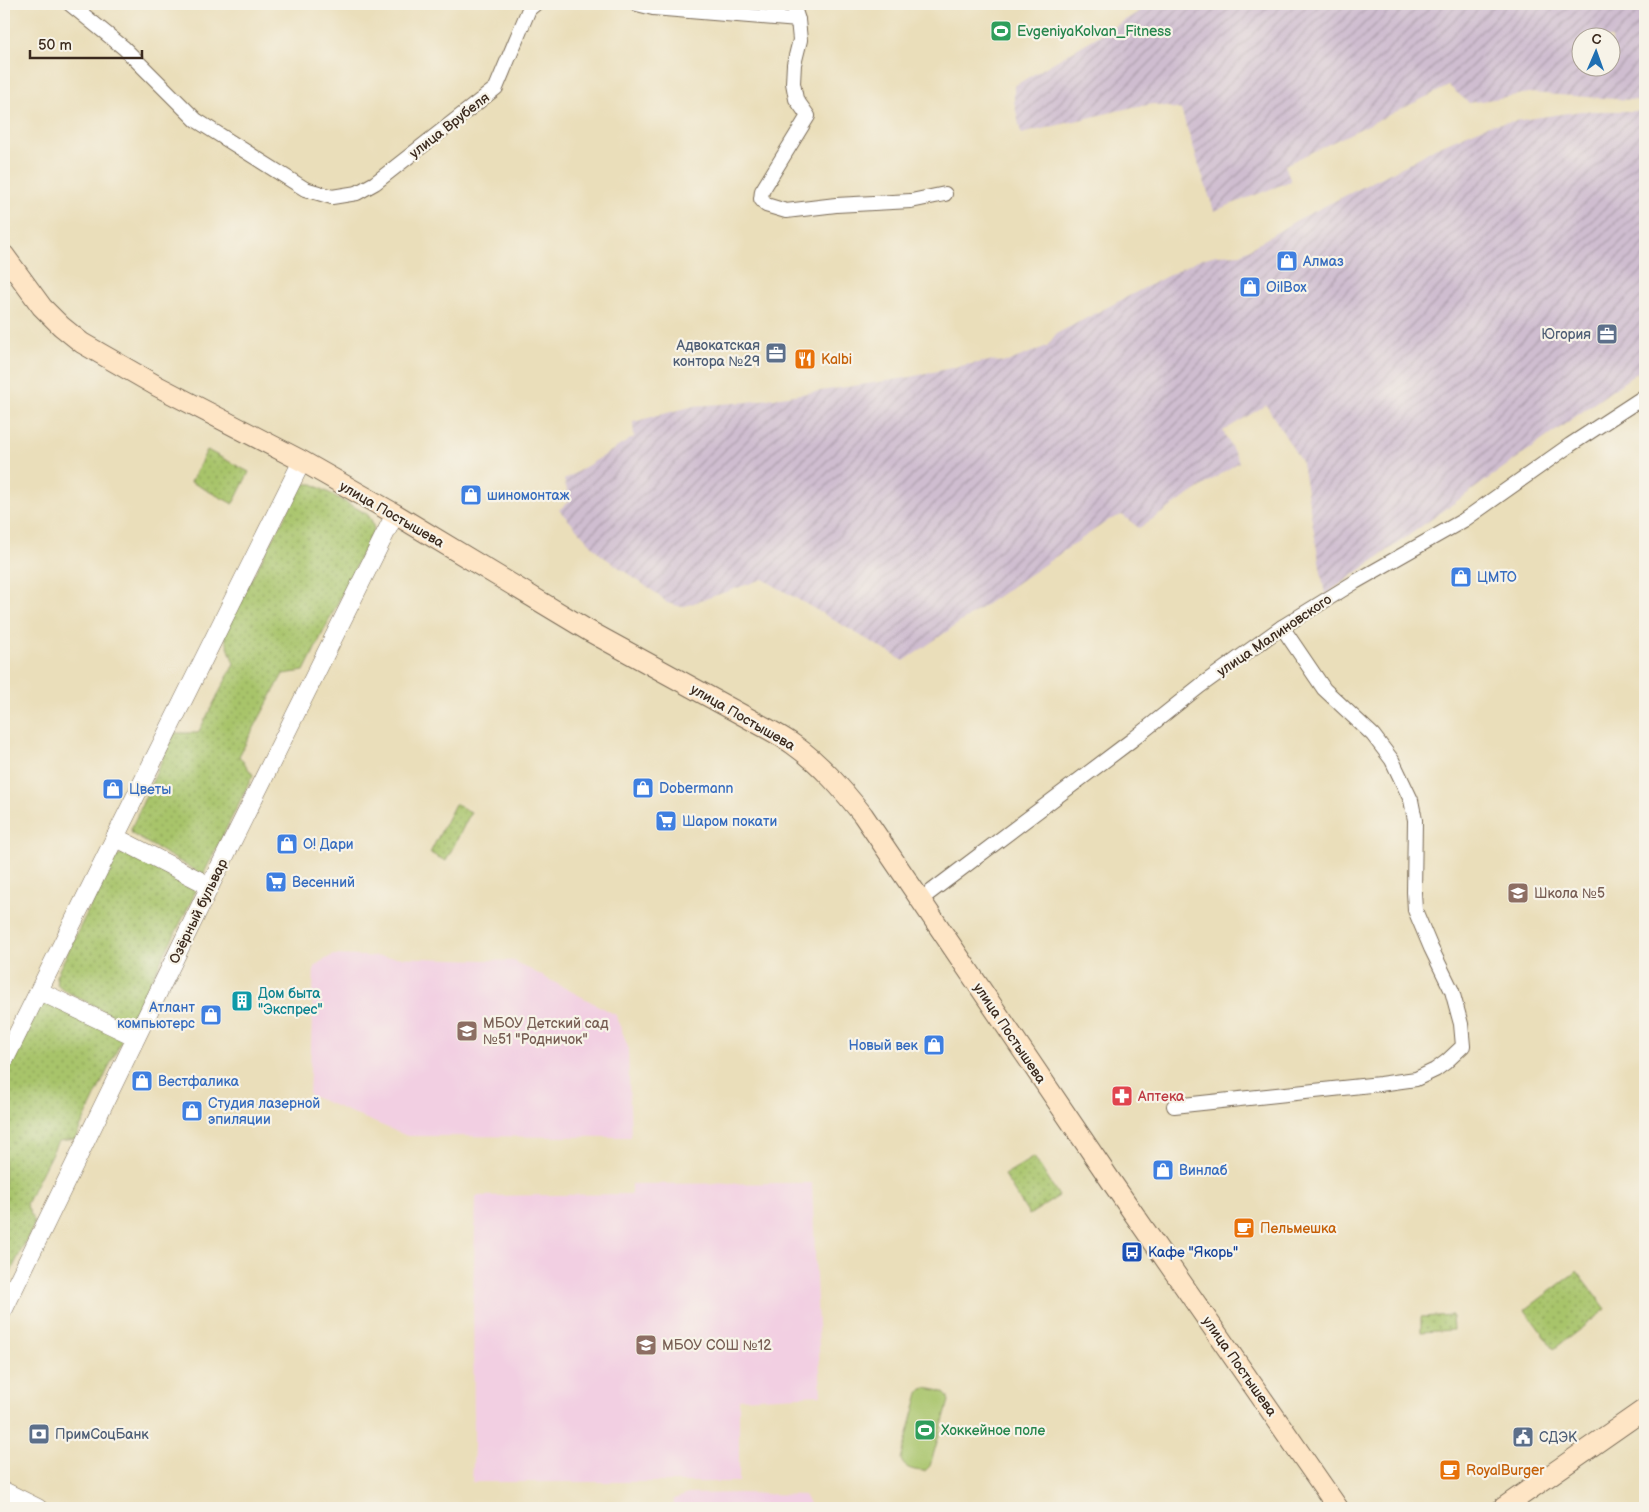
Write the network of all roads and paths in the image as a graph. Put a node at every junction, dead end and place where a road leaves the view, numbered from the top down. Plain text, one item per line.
1 (70, 4) edge
2 (535, 4) edge
3 (637, 4) edge
4 (792, 4) edge
5 (798, 20) junction
6 (944, 194) dead end
7 (4, 255) edge
8 (1645, 396) edge
9 (302, 461) junction
10 (395, 514) junction
11 (1282, 627) junction
12 (115, 837) junction
13 (210, 886) junction
14 (920, 900) junction
15 (39, 992) junction
16 (136, 1037) junction
17 (4, 1061) edge
18 (1174, 1106) dead end
19 (4, 1308) edge
20 (1645, 1409) edge
21 (4, 1492) edge
22 (38, 1508) edge
23 (1338, 1508) edge
24 (1503, 1508) edge

1 - 2 street, улица Врубеля
3 - 5 street
4 - 5 street
5 - 6 street
7 - 9 main road, улица Постышева
8 - 11 street, улица Малиновского
9 - 10 main road, улица Постышева
9 - 12 street
10 - 13 street, Озёрный бульвар
10 - 14 main road, улица Постышева
11 - 14 street, улица Малиновского
11 - 18 street
12 - 13 street
12 - 15 street
13 - 16 street, Озёрный бульвар
14 - 23 main road, улица Постышева
15 - 16 street
15 - 17 street
16 - 19 street, Озёрный бульвар
20 - 24 main road
21 - 22 street

